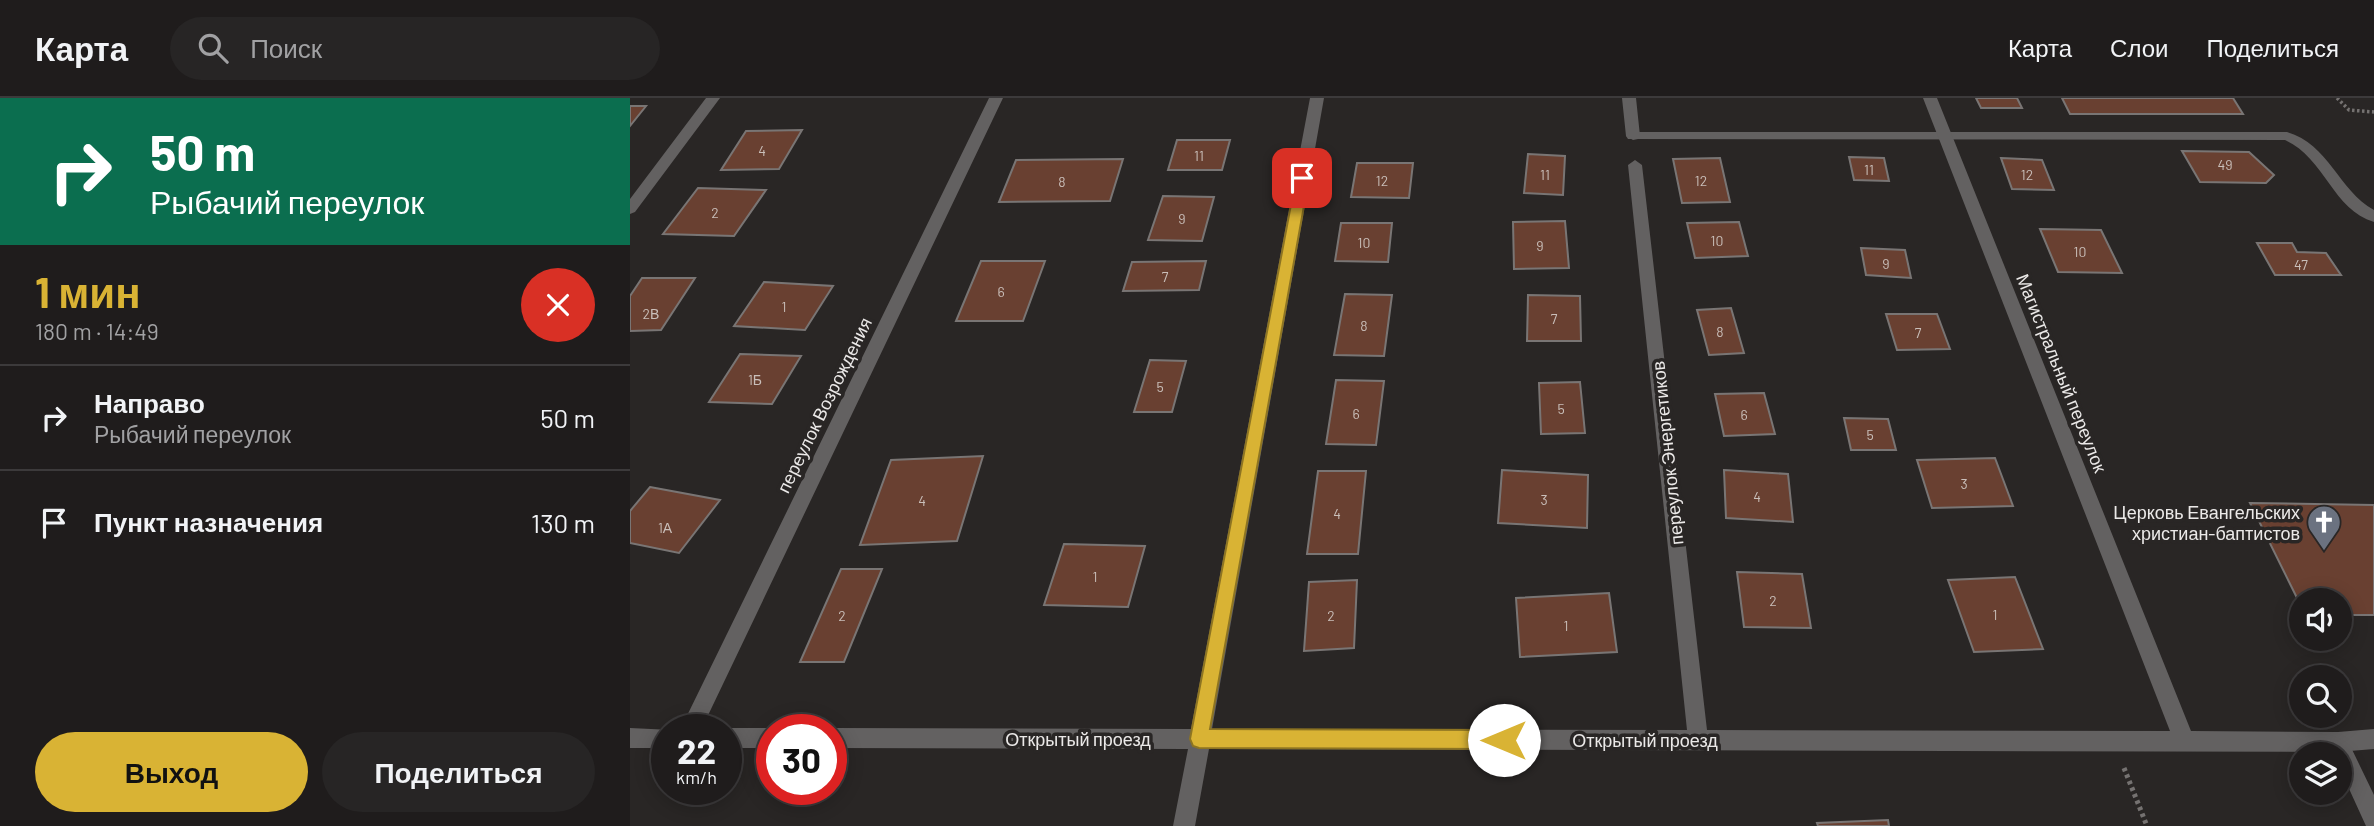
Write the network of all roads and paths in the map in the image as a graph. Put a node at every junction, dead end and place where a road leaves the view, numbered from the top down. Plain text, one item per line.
1 (713, 98) edge
2 (996, 98) edge
3 (1317, 98) edge
4 (1629, 98) edge
5 (1930, 98) edge
6 (2337, 98) edge
7 (2374, 112) edge
8 (1945, 136) junction
9 (1635, 165) dead end
10 (630, 209) edge
11 (2374, 218) edge
12 (698, 714) edge
13 (630, 738) edge
14 (651, 738) edge
15 (847, 738) edge
16 (1199, 739) junction
17 (2374, 739) edge
18 (1698, 740) junction
19 (2113, 741) junction
20 (2185, 742) junction
21 (2289, 742) edge
22 (2338, 742) edge
23 (2352, 772) edge
24 (2374, 819) edge
25 (1184, 826) edge
26 (2147, 826) edge

1 - 10 street
2 - 12 street, переулок Возрождения
3 - 16 street
4 - 8 street
5 - 8 street, Магистральный переулок
6 - 7 path
8 - 11 street
8 - 20 street, Магистральный переулок
9 - 18 street, переулок Энергетиков
13 - 14 street
15 - 16 street, Открытый проезд
16 - 18 street, Открытый проезд
16 - 25 street
17 - 22 street, Открытый проезд
18 - 19 street, Открытый проезд
19 - 20 street, Открытый проезд
19 - 26 path
20 - 21 street, Открытый проезд
23 - 24 street

